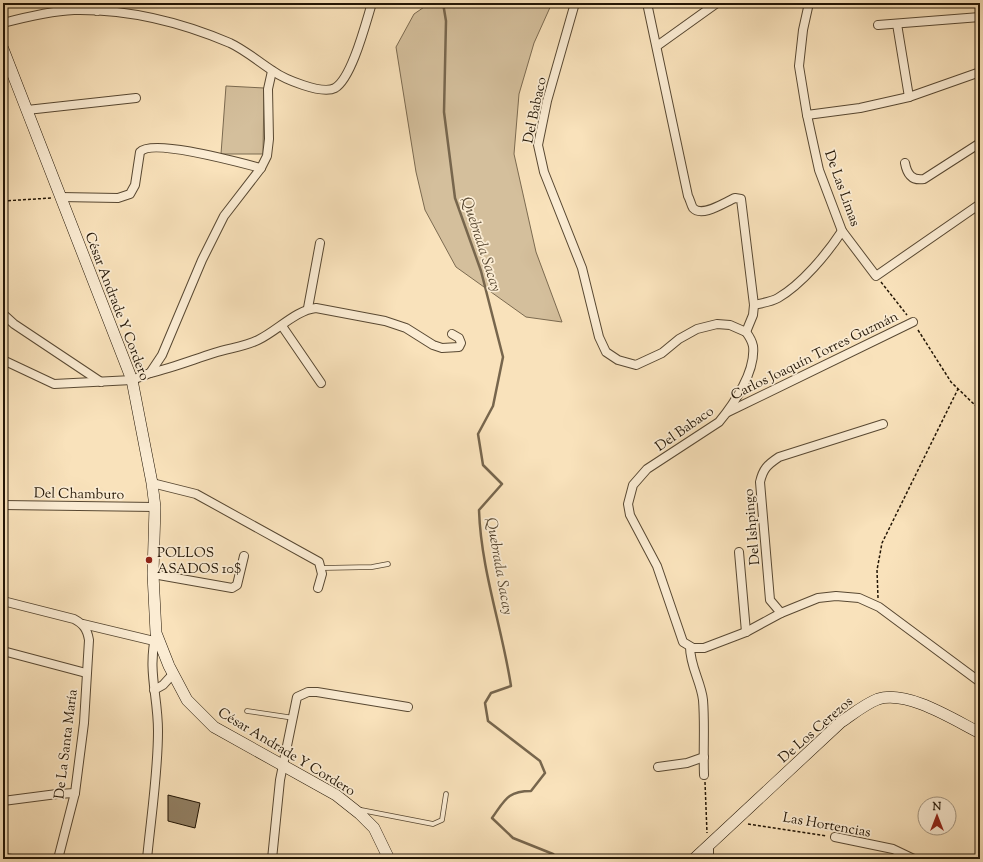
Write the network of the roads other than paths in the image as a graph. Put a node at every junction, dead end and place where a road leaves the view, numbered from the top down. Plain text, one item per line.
1 (104, 3) edge
2 (372, 3) edge
3 (575, 3) edge
4 (647, 3) edge
5 (717, 3) edge
6 (809, 3) edge
7 (72, 6) edge
8 (97, 11) junction
9 (980, 17) edge
10 (3, 23) edge
11 (897, 24) junction
12 (878, 25) dead end
13 (657, 46) junction
14 (3, 48) edge
15 (272, 71) junction
16 (980, 72) edge
17 (909, 97) junction
18 (136, 98) dead end
19 (27, 110) junction
20 (807, 115) junction
21 (980, 143) edge
22 (904, 163) dead end
23 (261, 168) junction
24 (60, 198) junction
25 (980, 204) edge
26 (842, 230) junction
27 (320, 243) dead end
28 (754, 305) junction
29 (308, 308) junction
30 (3, 314) edge
31 (913, 322) road end
32 (282, 326) junction
33 (746, 332) junction
34 (452, 334) dead end
35 (3, 360) edge
36 (150, 373) junction
37 (132, 380) junction
38 (102, 382) junction
39 (321, 383) dead end
40 (727, 412) junction
41 (883, 424) dead end
42 (152, 483) junction
43 (3, 505) edge
44 (155, 507) junction
45 (739, 552) dead end
46 (244, 556) dead end
47 (388, 564) dead end
48 (322, 568) junction
49 (153, 574) junction
50 (318, 588) dead end
51 (3, 601) edge
52 (781, 613) junction
53 (86, 628) junction
54 (746, 632) junction
55 (155, 637) junction
56 (690, 647) junction
57 (3, 651) edge
58 (86, 673) junction
59 (173, 674) junction
60 (980, 682) edge
61 (154, 690) junction
62 (408, 707) dead end
63 (247, 711) dead end
64 (294, 718) junction
65 (980, 733) edge
66 (704, 757) junction
67 (283, 766) junction
68 (658, 767) dead end
69 (704, 775) road end
70 (75, 793) junction
71 (446, 794) dead end
72 (3, 802) edge
73 (353, 809) junction
74 (835, 837) road end
75 (708, 845) junction
76 (3, 858) edge
77 (12, 859) edge
78 (58, 859) edge
79 (147, 859) edge
80 (272, 859) edge
81 (389, 859) edge
82 (694, 859) edge
83 (709, 859) edge
84 (914, 859) edge

1 - 8 street
2 - 15 street
3 - 33 street, Del Babaco
4 - 13 street
5 - 13 street
6 - 20 street, De Las Limas
7 - 8 street
7 - 10 street
8 - 15 street
9 - 11 street
11 - 12 street
11 - 17 street
13 - 28 street
14 - 19 street, César Andrade Y Cordero
15 - 23 street
16 - 17 street
17 - 20 street
18 - 19 street
19 - 24 street, César Andrade Y Cordero
20 - 26 street, De Las Limas
21 - 22 street
23 - 24 street
23 - 36 street
24 - 37 street, César Andrade Y Cordero
25 - 26 street, De Las Limas
26 - 28 street
27 - 29 street
28 - 33 street
29 - 32 street
29 - 34 street
30 - 38 street
31 - 40 street, Carlos Joaquín Torres Guzmán
32 - 36 street
32 - 39 street
33 - 40 street, Del Babaco
35 - 38 street
36 - 37 street
37 - 38 street
37 - 42 street, César Andrade Y Cordero
40 - 56 street, Del Babaco
41 - 52 street, Del Ishpingo
42 - 44 street, César Andrade Y Cordero
42 - 48 street
43 - 44 street, Del Chamburo
44 - 49 street, César Andrade Y Cordero
45 - 54 street
46 - 49 street
47 - 48 lane
48 - 50 street
49 - 55 street, César Andrade Y Cordero
51 - 53 street
52 - 54 street
52 - 60 street
53 - 55 street
53 - 58 street, De La Santa María
54 - 56 street
55 - 59 street, César Andrade Y Cordero
55 - 61 street
56 - 66 street
57 - 58 street
58 - 70 street, De La Santa María
59 - 61 street
59 - 67 street, César Andrade Y Cordero
61 - 79 street
62 - 64 street
63 - 64 lane
64 - 67 street
65 - 75 street, De Los Cerezos
66 - 68 street
66 - 69 street
67 - 73 street, César Andrade Y Cordero
67 - 80 street
70 - 72 street
70 - 78 street, De La Santa María
71 - 73 lane
73 - 81 street, César Andrade Y Cordero
74 - 84 street, Las Hortencias
75 - 82 street, De Los Cerezos
75 - 83 street
76 - 77 street

